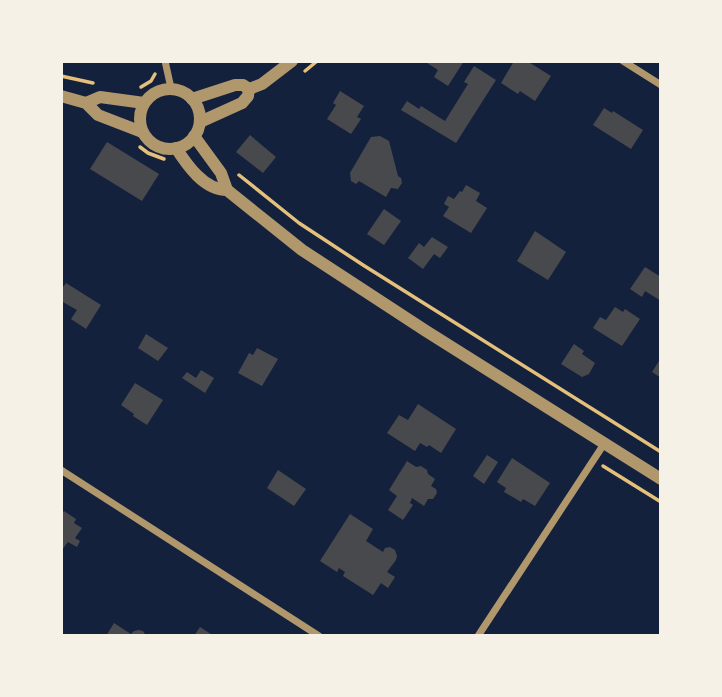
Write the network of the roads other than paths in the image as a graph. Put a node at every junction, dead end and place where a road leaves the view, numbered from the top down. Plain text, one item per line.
1 (165, 61) edge
2 (292, 61) edge
3 (623, 61) edge
4 (661, 85) edge
5 (171, 88) junction
6 (249, 89) junction
7 (61, 96) edge
8 (192, 99) junction
9 (86, 103) junction
10 (144, 103) junction
11 (200, 122) junction
12 (142, 132) junction
13 (194, 136) junction
14 (176, 148) junction
15 (227, 190) junction
16 (604, 444) junction
17 (61, 470) edge
18 (661, 480) edge
19 (319, 636) edge
20 (478, 636) edge

1 - 5 street
2 - 6 street
3 - 4 street
5 - 8 street
5 - 10 street
6 - 8 street
6 - 11 street
7 - 9 street
8 - 11 street
9 - 10 street
9 - 12 street
10 - 12 street
11 - 13 street
12 - 14 street
13 - 14 street
13 - 15 street
14 - 15 street
15 - 16 street
16 - 18 street
16 - 20 street
17 - 19 street

